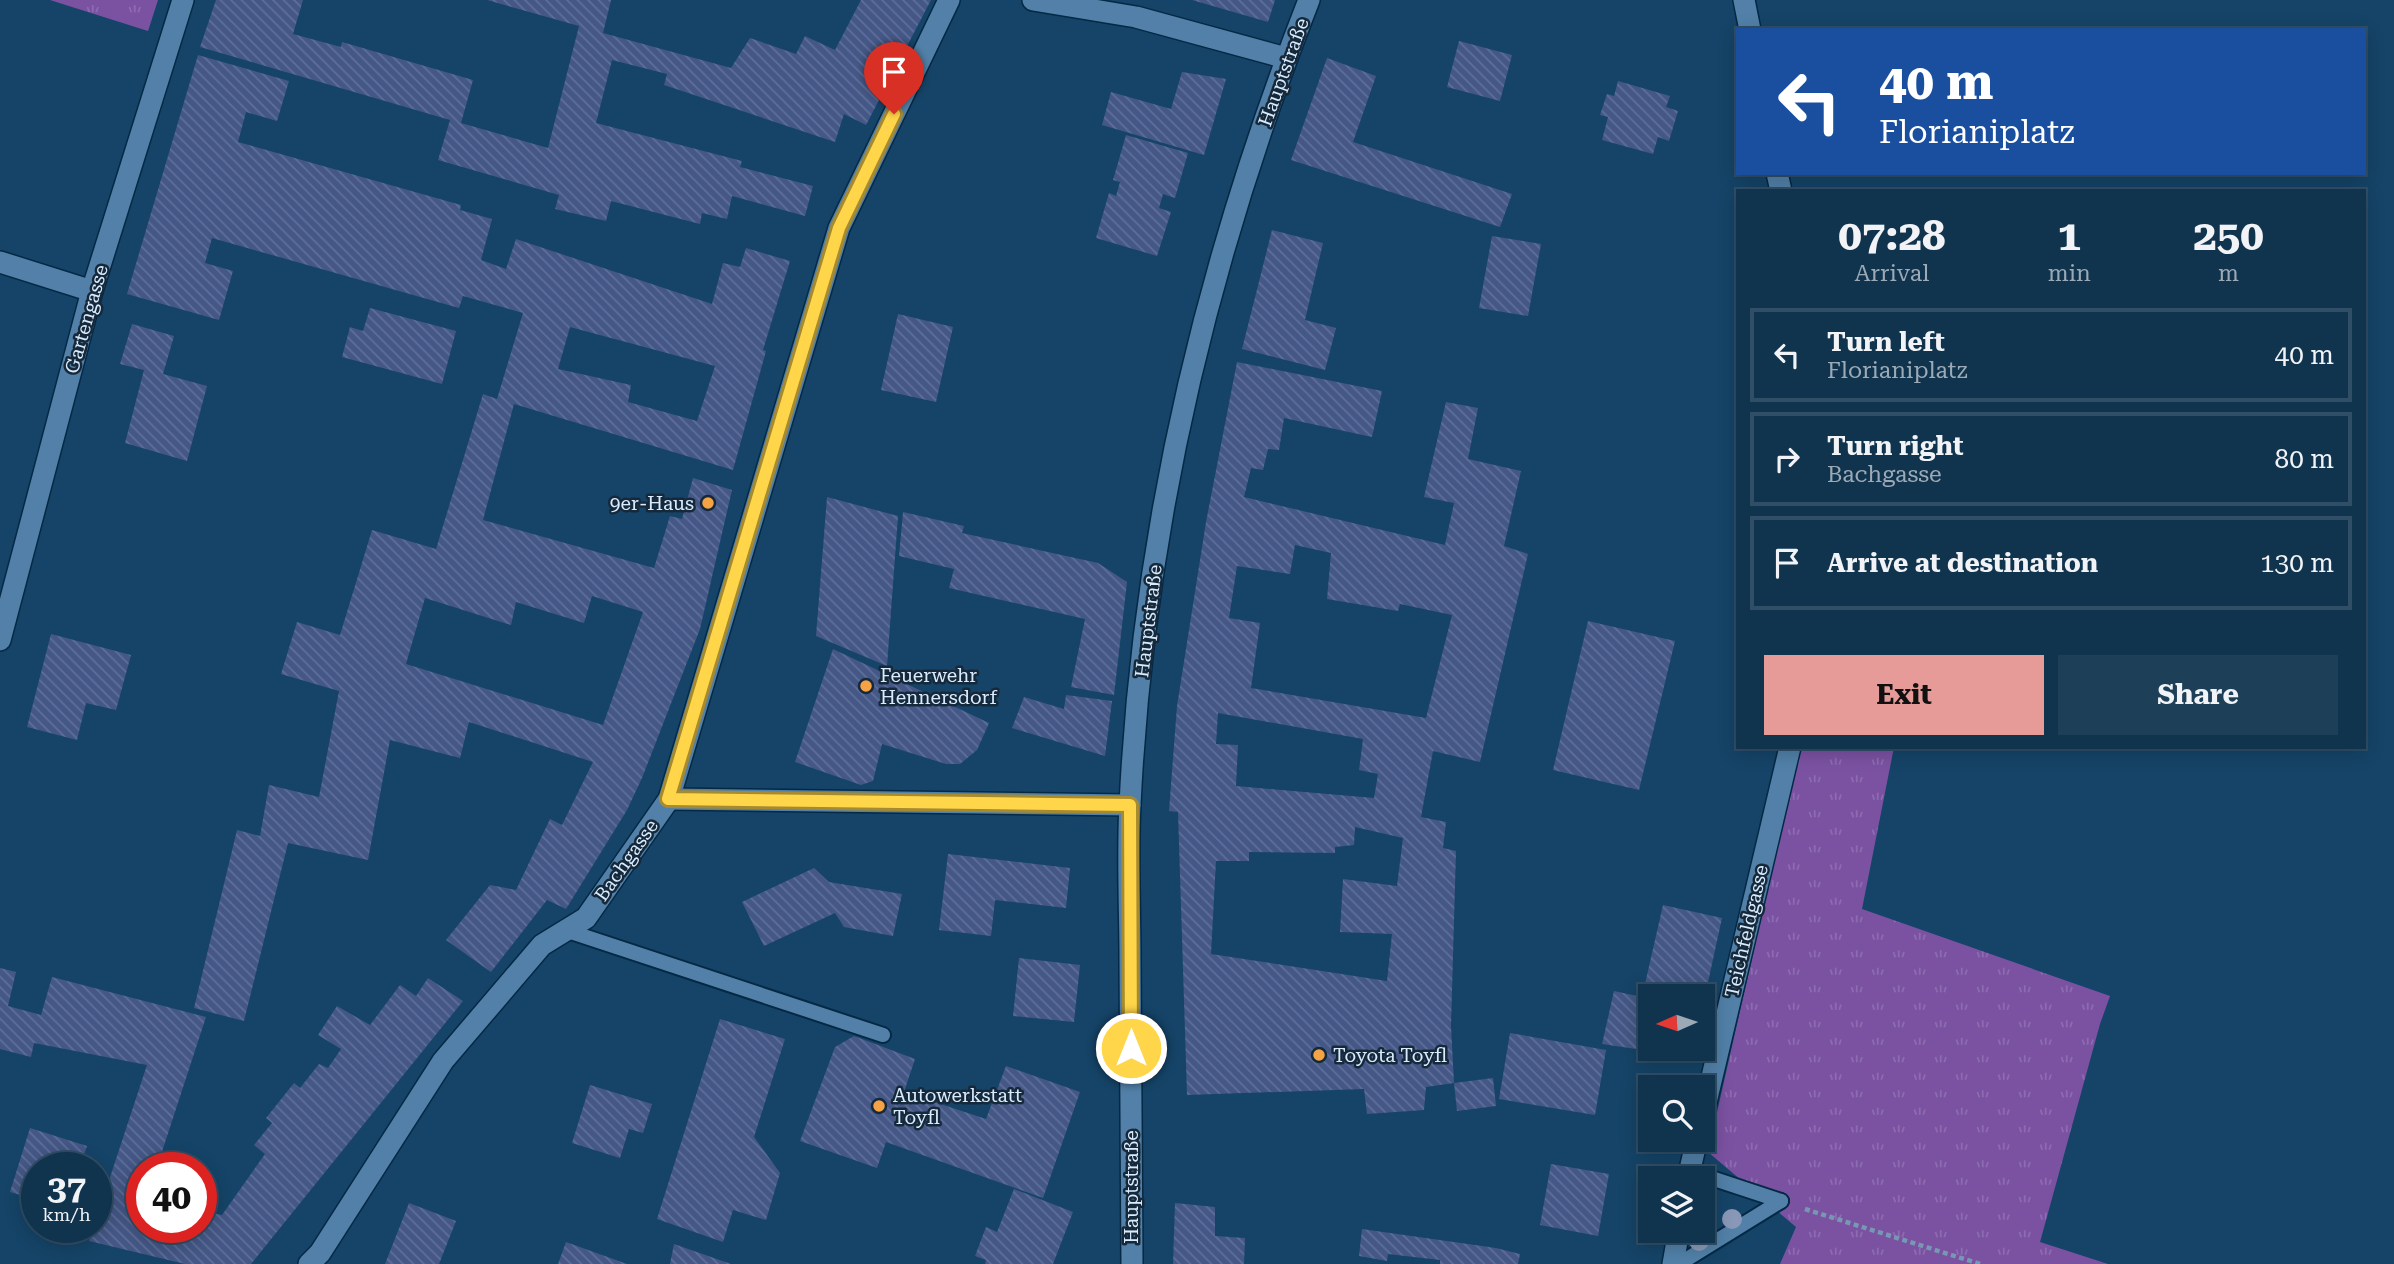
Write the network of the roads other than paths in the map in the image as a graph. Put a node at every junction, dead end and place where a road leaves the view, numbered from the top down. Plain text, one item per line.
1 (183, 0) edge
2 (949, 0) edge
3 (1033, 0) edge
4 (1309, 0) edge
5 (1744, 0) edge
6 (1750, 28) edge
7 (1286, 58) junction
8 (0, 262) edge
9 (92, 291) junction
10 (4, 611) edge
11 (0, 640) edge
12 (1790, 749) edge
13 (668, 799) junction
14 (1130, 805) junction
15 (565, 930) junction
16 (883, 1035) dead end
17 (1712, 1075) edge
18 (1715, 1182) edge
19 (1715, 1242) edge
20 (1677, 1243) edge
21 (1713, 1243) edge
22 (316, 1260) edge
23 (1132, 1264) edge
24 (1673, 1264) edge
25 (1679, 1264) edge

1 - 9 street, Gartengasse
2 - 13 street, Bachgasse
3 - 7 street
4 - 7 street, Hauptstraße
5 - 6 street
7 - 14 street, Hauptstraße
8 - 9 street
9 - 10 street, Gartengasse
10 - 11 street, Gartengasse
12 - 17 street, Teichfeldgasse
13 - 14 street
13 - 15 street, Bachgasse
14 - 23 street, Hauptstraße
15 - 16 lane
15 - 22 street, Bachgasse
18 - 19 lane
20 - 24 street
21 - 25 lane

